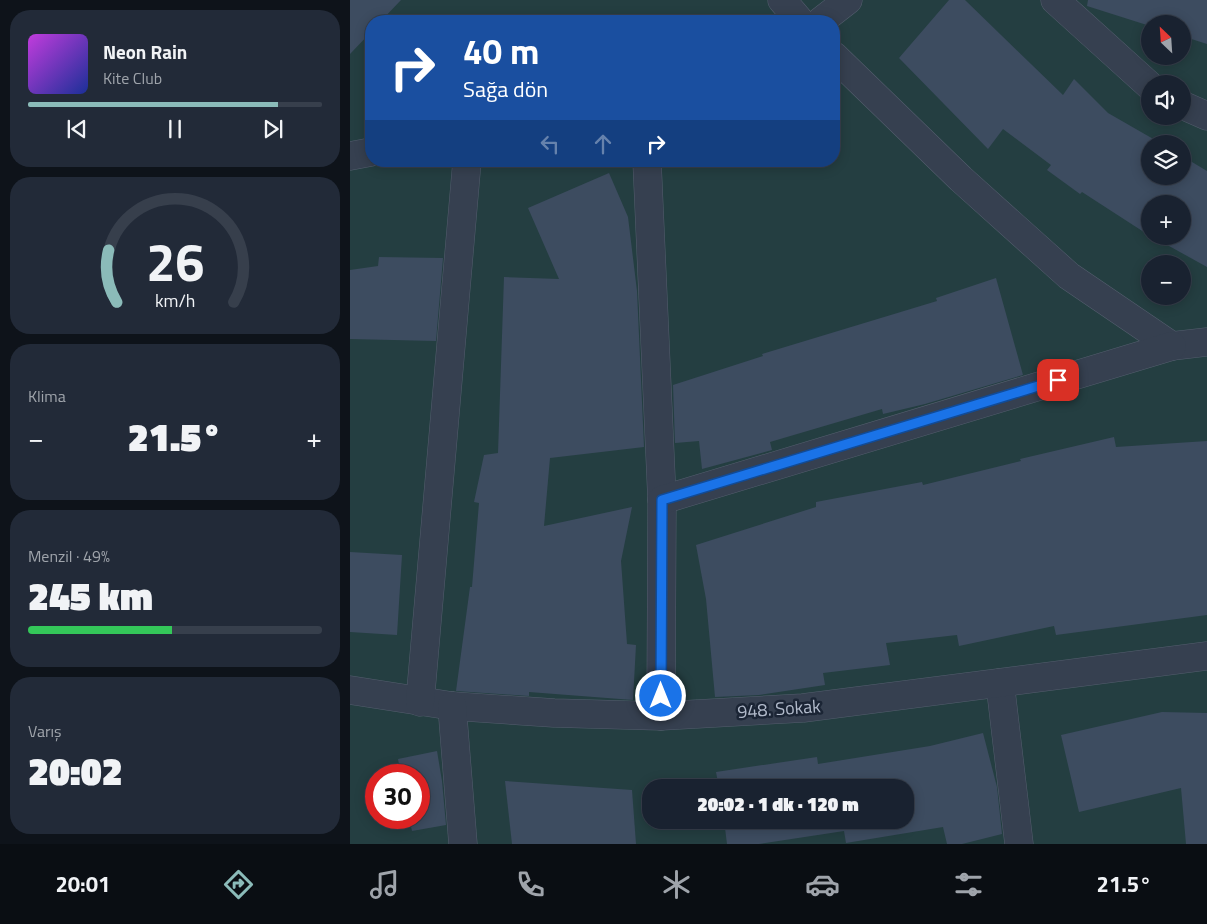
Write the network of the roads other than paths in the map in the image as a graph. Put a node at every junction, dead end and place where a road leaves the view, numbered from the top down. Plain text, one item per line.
1 (782, 0) edge
2 (848, 0) edge
3 (1055, 0) edge
4 (795, 15) edge
5 (829, 15) edge
6 (840, 62) edge
7 (1141, 78) edge
8 (1191, 109) edge
9 (1207, 116) edge
10 (365, 153) edge
11 (350, 156) edge
12 (466, 167) edge
13 (646, 167) edge
14 (1207, 342) edge
15 (1172, 346) junction
16 (662, 500) junction
17 (1207, 656) edge
18 (1000, 683) junction
19 (350, 690) edge
20 (420, 702) junction
21 (452, 706) junction
22 (661, 716) junction
23 (463, 844) edge
24 (1018, 844) edge

1 - 4 street
2 - 5 street
3 - 7 street
6 - 15 street
8 - 9 street
10 - 11 street
12 - 20 street
13 - 16 street
14 - 15 street
15 - 16 street
16 - 22 street
17 - 18 street, 948. Sokak
18 - 22 street, 948. Sokak
18 - 24 street
19 - 20 street, 948. Sokak
20 - 21 street, 948. Sokak
21 - 22 street, 948. Sokak
21 - 23 street

